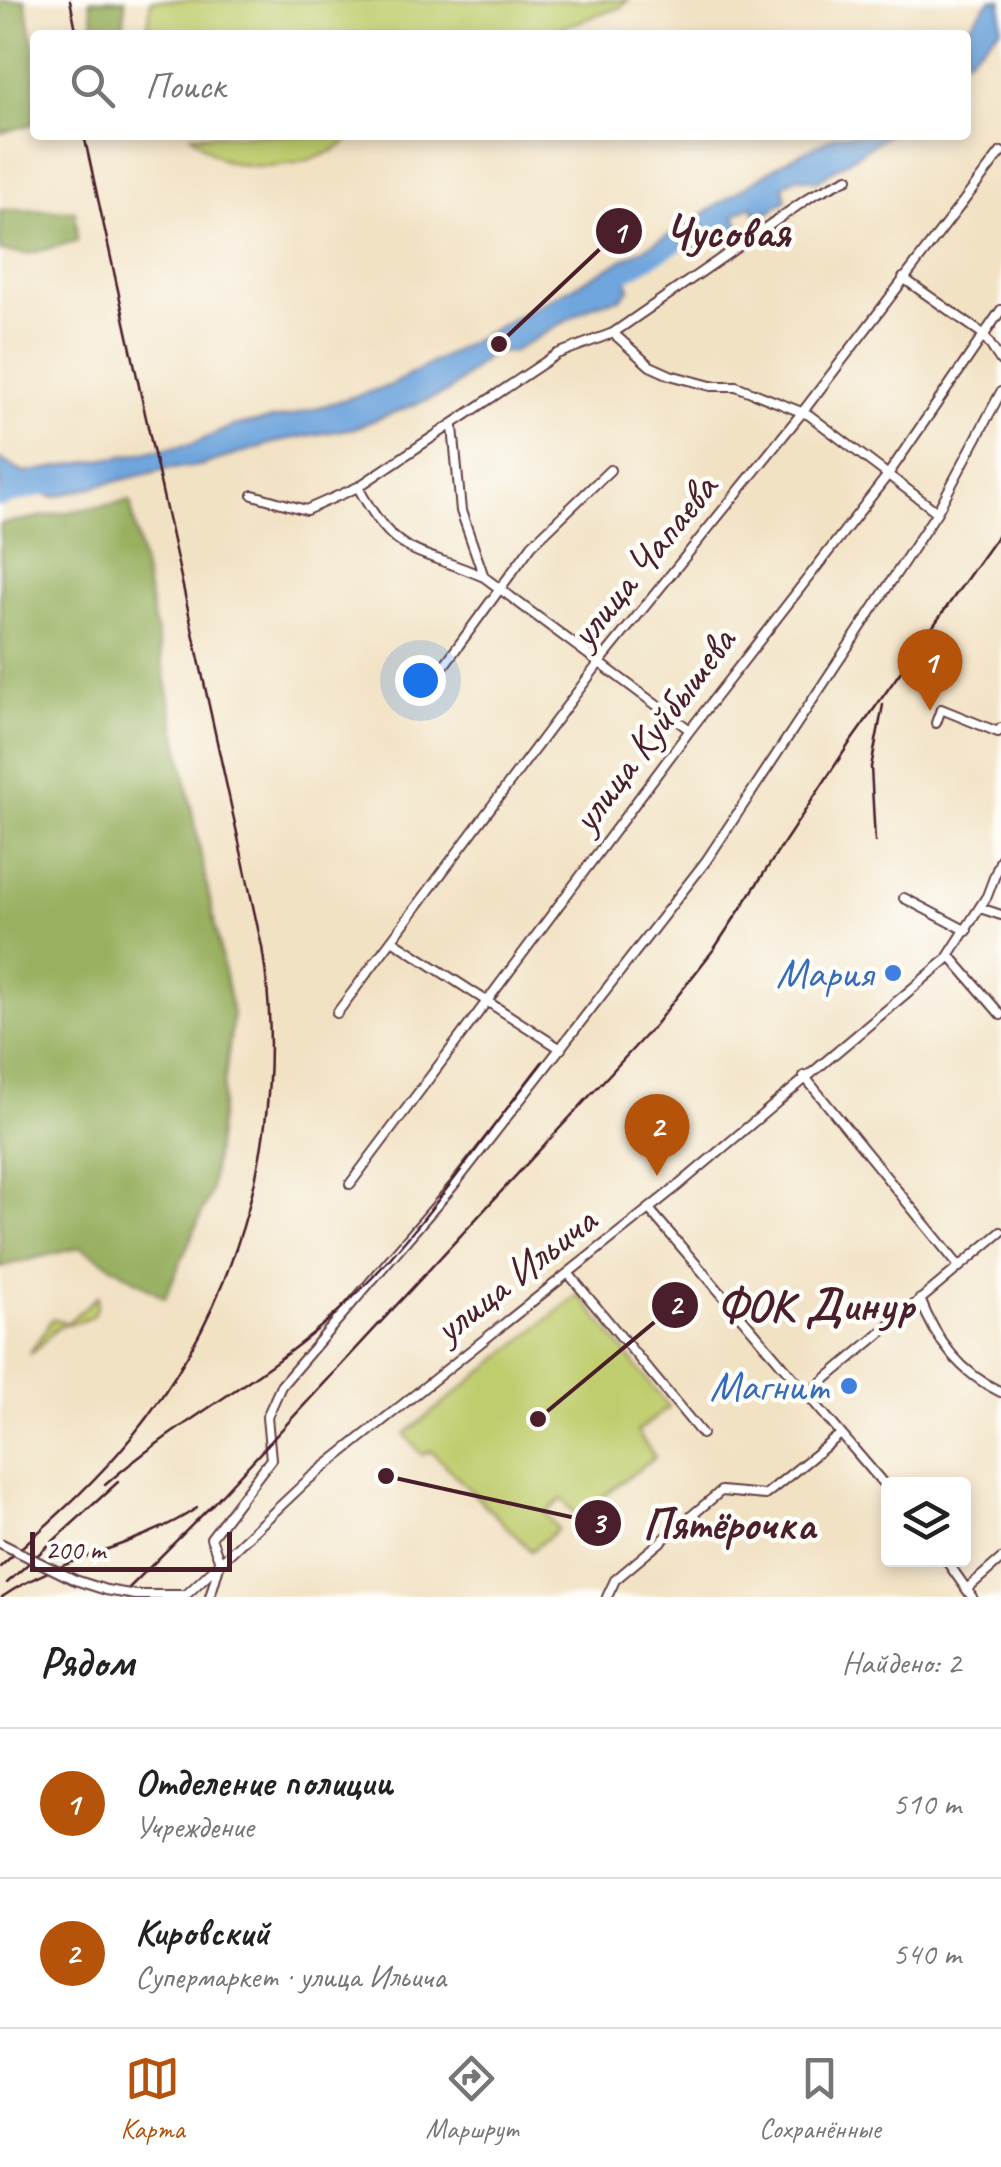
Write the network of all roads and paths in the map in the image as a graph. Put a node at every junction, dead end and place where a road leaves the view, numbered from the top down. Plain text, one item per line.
1 (1001, 152) edge
2 (848, 178) dead end
3 (903, 278) junction
4 (1001, 310) edge
5 (613, 333) junction
6 (983, 334) junction
7 (1001, 361) edge
8 (1001, 392) edge
9 (801, 414) junction
10 (453, 427) junction
11 (610, 470) dead end
12 (887, 476) junction
13 (358, 486) junction
14 (253, 495) dead end
15 (936, 512) junction
16 (484, 577) junction
17 (502, 588) junction
18 (599, 663) junction
19 (422, 694) dead end
20 (936, 723) dead end
21 (1001, 728) edge
22 (690, 730) junction
23 (1001, 859) edge
24 (904, 898) dead end
25 (980, 908) junction
26 (1001, 916) edge
27 (967, 931) junction
28 (392, 940) junction
29 (950, 956) junction
30 (486, 1001) junction
31 (338, 1013) dead end
32 (1001, 1014) edge
33 (561, 1049) junction
34 (804, 1076) junction
35 (350, 1184) dead end
36 (648, 1208) junction
37 (1001, 1232) edge
38 (958, 1265) junction
39 (568, 1272) junction
40 (920, 1299) junction
41 (809, 1392) junction
42 (1001, 1392) edge
43 (702, 1434) dead end
44 (836, 1438) dead end
45 (881, 1480) edge
46 (0, 1542) edge
47 (1001, 1560) edge
48 (220, 1562) junction
49 (951, 1567) edge
50 (969, 1594) edge
51 (142, 1596) edge
52 (186, 1596) edge
53 (210, 1597) edge
54 (607, 1597) edge

1 - 3 street, улица Чапаева
2 - 5 street
3 - 6 street
3 - 9 street, улица Чапаева
4 - 6 street, улица Куйбышева
5 - 9 street
5 - 10 street
6 - 7 street
6 - 12 street, улица Куйбышева
8 - 15 street
9 - 12 street
9 - 18 street, улица Чапаева
10 - 13 street
10 - 16 street
11 - 17 street
12 - 15 street
12 - 22 street, улица Куйбышева
13 - 14 street
13 - 16 street
15 - 33 street
16 - 17 street
17 - 18 street
17 - 19 street
18 - 22 street
18 - 28 street, улица Чапаева
20 - 21 street
22 - 30 street, улица Куйбышева
23 - 25 street, улица Ильича
24 - 27 street
25 - 26 street
25 - 27 street, улица Ильича
27 - 29 street, улица Ильича
28 - 30 street
28 - 31 street, улица Чапаева
29 - 32 street
29 - 34 street, улица Ильича
30 - 33 street
30 - 35 street, улица Куйбышева
33 - 48 street
34 - 36 street, улица Ильича
34 - 38 street
36 - 39 street, улица Ильича
36 - 41 street
37 - 38 street
38 - 40 street
39 - 43 street
39 - 48 street, улица Ильича
40 - 41 street
40 - 42 street
41 - 45 street
44 - 54 street
46 - 51 street, bridge
47 - 50 street
48 - 52 street, улица Ильича
48 - 53 street
49 - 50 street
51 - 52 street

